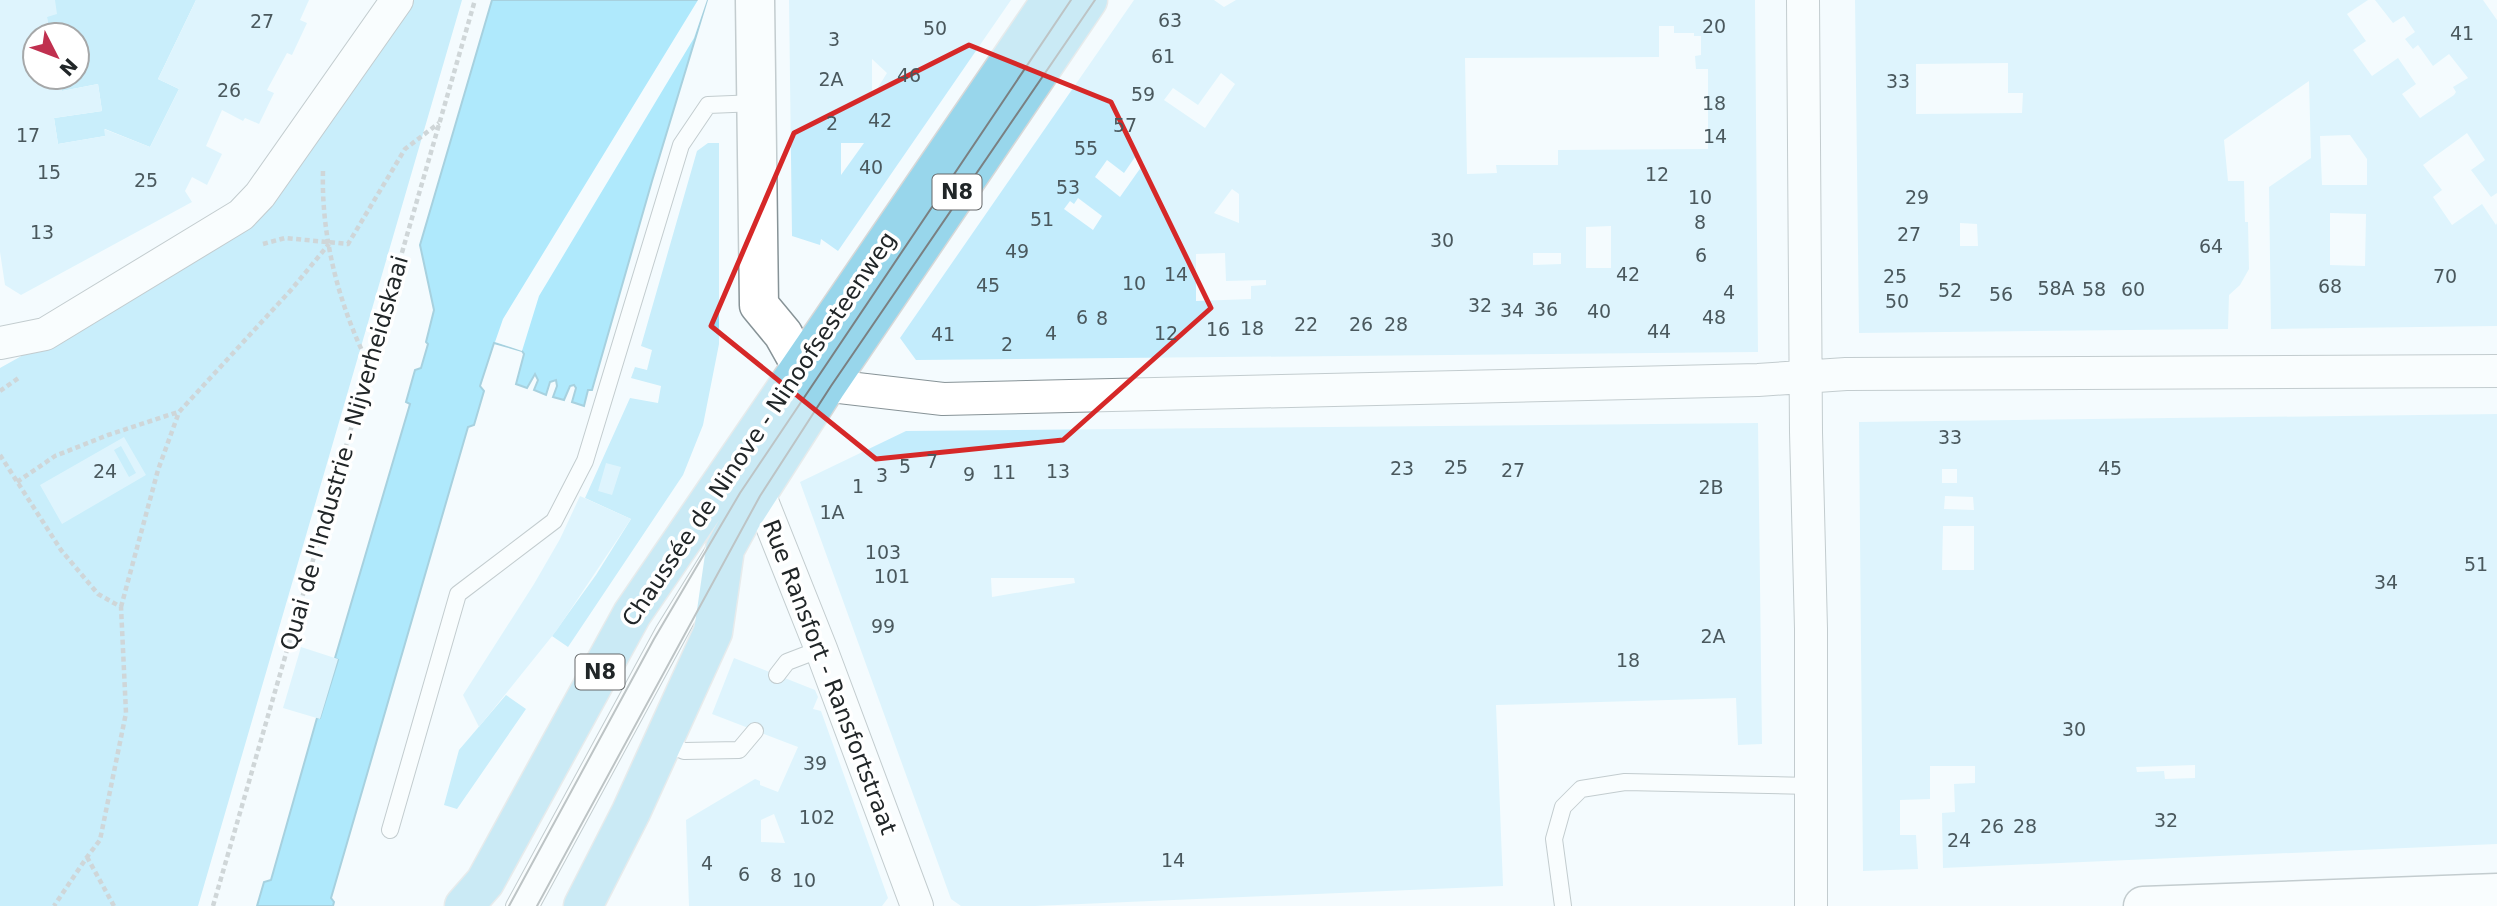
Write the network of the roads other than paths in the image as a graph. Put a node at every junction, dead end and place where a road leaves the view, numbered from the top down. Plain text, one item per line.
1 (397, 0) edge
2 (755, 0) edge
3 (1051, 0) edge
4 (1088, 0) edge
5 (1803, 0) edge
6 (757, 103) junction
7 (0, 343) edge
8 (2497, 371) edge
9 (814, 375) junction
10 (1806, 377) junction
11 (754, 472) junction
12 (725, 549) junction
13 (821, 649) junction
14 (777, 675) dead end
15 (755, 731) dead end
16 (663, 742) junction
17 (1810, 786) junction
18 (390, 830) dead end
19 (2497, 893) edge
20 (464, 906) edge
21 (514, 906) edge
22 (531, 906) edge
23 (583, 906) edge
24 (917, 906) edge
25 (1563, 906) edge
26 (1811, 906) edge
27 (2143, 906) edge

1 - 7 street
2 - 6 street
3 - 9 main road, Chaussée de Ninove - Ninoofsesteenweg / N8
4 - 9 main road, Chaussée de Ninove - Ninoofsesteenweg / N8
5 - 10 street
6 - 9 street
6 - 18 lane
8 - 10 street
9 - 10 street
9 - 11 main road, Chaussée de Ninove - Ninoofsesteenweg / N8
10 - 17 street
11 - 12 main road, Chaussée de Ninove - Ninoofsesteenweg / N8
11 - 13 street, Rue Ransfort - Ransfortstraat
11 - 20 main road, Chaussée de Ninove - Ninoofsesteenweg / N8
11 - 21 lane, Chaussée de Ninove - Ninoofsesteenweg
12 - 16 main road, Chaussée de Ninove - Ninoofsesteenweg / N8
12 - 22 lane, Chaussée de Ninove - Ninoofsesteenweg
13 - 14 lane
13 - 24 street, Rue Ransfort - Ransfortstraat
15 - 16 lane
16 - 23 main road, Chaussée de Ninove - Ninoofsesteenweg / N8
17 - 25 lane
17 - 26 street
19 - 27 street

